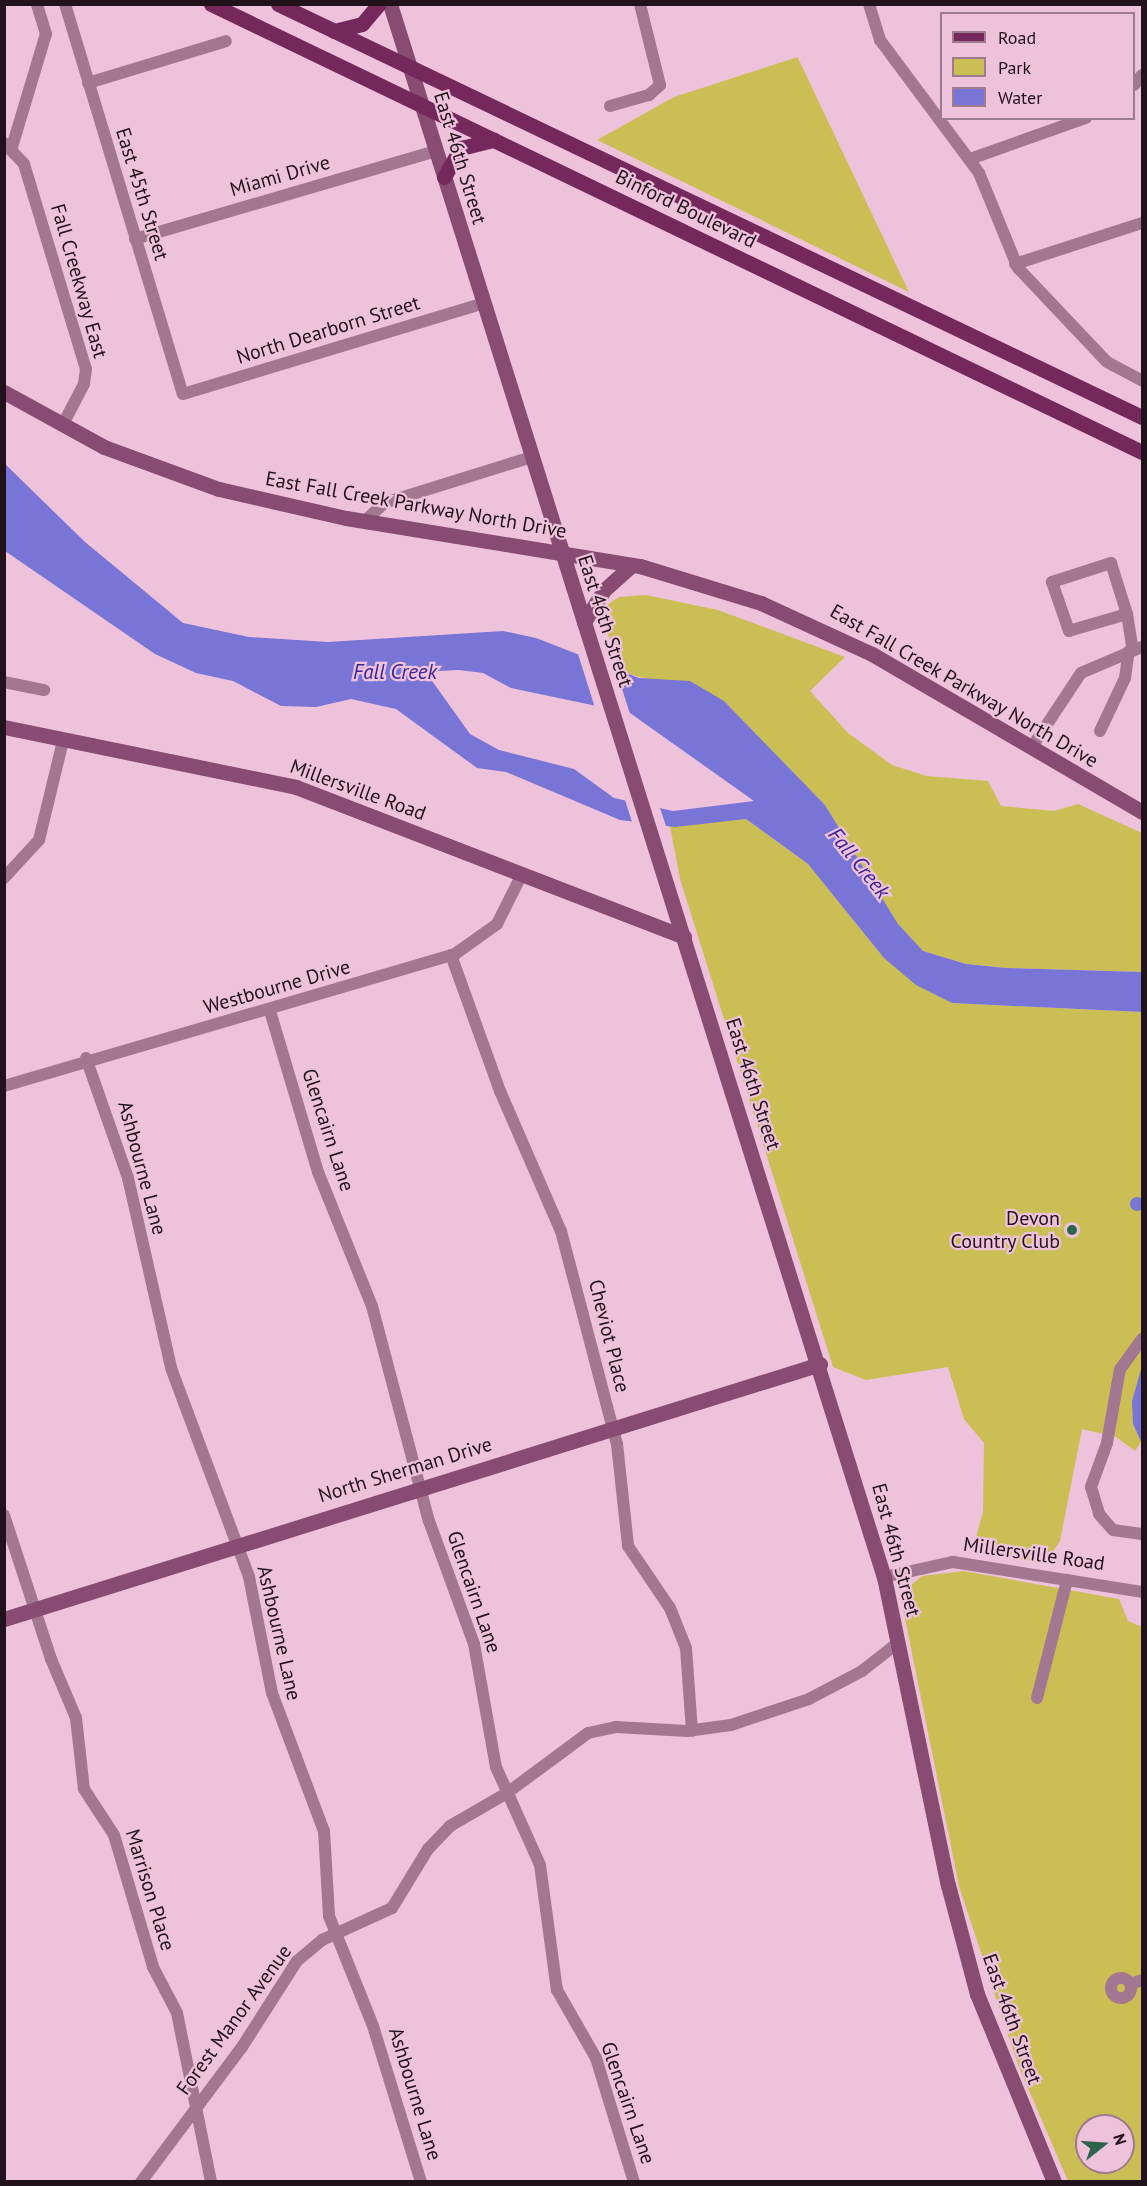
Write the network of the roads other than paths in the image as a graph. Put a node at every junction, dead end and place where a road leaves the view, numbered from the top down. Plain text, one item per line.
1 (37, 4) edge
2 (65, 4) edge
3 (211, 4) edge
4 (278, 4) edge
5 (379, 4) edge
6 (390, 4) edge
7 (640, 4) edge
8 (869, 4) edge
9 (334, 31) junction
10 (226, 41) dead end
11 (410, 67) junction
12 (88, 83) junction
13 (422, 105) junction
14 (610, 106) dead end
15 (940, 119) edge
16 (941, 120) edge
17 (1080, 120) edge
18 (494, 140) junction
19 (8, 145) edge
20 (436, 151) junction
21 (970, 159) junction
22 (444, 177) junction
23 (1143, 223) edge
24 (135, 239) junction
25 (1015, 264) junction
26 (484, 303) junction
27 (1143, 381) edge
28 (4, 392) edge
29 (183, 393) joint
30 (1143, 417) edge
31 (62, 426) junction
32 (1143, 452) edge
33 (532, 458) junction
34 (366, 520) junction
35 (561, 552) junction
36 (632, 565) junction
37 (1127, 614) junction
38 (584, 622) junction
39 (1135, 650) edge
40 (4, 682) edge
41 (44, 690) dead end
42 (4, 727) edge
43 (1100, 730) dead end
44 (63, 741) junction
45 (1032, 747) junction
46 (1143, 812) edge
47 (522, 874) junction
48 (4, 878) edge
49 (684, 937) junction
50 (451, 955) junction
51 (270, 1011) junction
52 (86, 1058) junction
53 (4, 1086) edge
54 (1143, 1339) edge
55 (820, 1364) junction
56 (612, 1427) junction
57 (420, 1487) junction
58 (4, 1515) edge
59 (1143, 1534) edge
60 (235, 1546) junction
61 (884, 1577) junction
62 (1067, 1580) junction
63 (1143, 1592) edge
64 (36, 1609) junction
65 (4, 1619) edge
66 (899, 1642) junction
67 (1037, 1698) dead end
68 (692, 1731) junction
69 (507, 1793) junction
70 (336, 1934) junction
71 (195, 2109) junction
72 (141, 2181) edge
73 (211, 2181) edge
74 (421, 2181) edge
75 (634, 2181) edge
76 (1054, 2181) edge

1 - 19 street
2 - 12 street, East 45th Street
3 - 13 main road, Binford Boulevard
4 - 9 main road, Binford Boulevard
5 - 9 main road
6 - 11 main road, East 46th Street
7 - 14 street
8 - 15 street
9 - 11 main road, Binford Boulevard
10 - 12 street
11 - 13 main road, East 46th Street
11 - 30 main road, Binford Boulevard
12 - 24 street, East 45th Street
13 - 18 main road, Binford Boulevard
13 - 20 main road, East 46th Street
16 - 21 street
17 - 21 street
18 - 22 main road
18 - 32 main road, Binford Boulevard
19 - 31 street, Fall Creekway East
20 - 22 main road, East 46th Street
20 - 24 street, Miami Drive
21 - 25 street
22 - 26 main road, East 46th Street
23 - 25 street
24 - 29 street, East 45th Street
25 - 27 street
26 - 29 street, North Dearborn Street
26 - 33 main road, East 46th Street
28 - 31 main road, East Fall Creek Parkway North Drive
31 - 34 main road, East Fall Creek Parkway North Drive
33 - 34 street
33 - 35 main road, East 46th Street
34 - 35 main road, East Fall Creek Parkway North Drive
35 - 36 main road, East Fall Creek Parkway North Drive
35 - 38 main road, East 46th Street
36 - 38 main road
36 - 45 main road, East Fall Creek Parkway North Drive
37 - 37 street
37 - 39 street
38 - 49 main road, East 46th Street
39 - 43 street
39 - 45 street
40 - 41 street
42 - 44 main road, Millersville Road
44 - 47 main road, Millersville Road
44 - 48 street
45 - 46 main road, East Fall Creek Parkway North Drive
47 - 49 main road, Millersville Road
47 - 50 street, Westbourne Drive
49 - 55 main road, East 46th Street
50 - 51 street, Westbourne Drive
50 - 56 street, Cheviot Place
51 - 52 street, Westbourne Drive
51 - 57 street, Glencairn Lane
52 - 53 street, Westbourne Drive
52 - 60 street, Ashbourne Lane
54 - 59 street
55 - 56 main road, North Sherman Drive
55 - 61 main road, East 46th Street
56 - 57 main road, North Sherman Drive
56 - 68 street, Cheviot Place
57 - 60 main road, North Sherman Drive
57 - 69 street, Glencairn Lane
58 - 64 street, Marrison Place
60 - 64 main road, North Sherman Drive
60 - 70 street, Ashbourne Lane
61 - 62 street, Millersville Road
61 - 66 main road, East 46th Street
62 - 63 street, Millersville Road
62 - 67 street
64 - 65 main road, North Sherman Drive
64 - 71 street, Marrison Place
66 - 68 street, Forest Manor Avenue
66 - 76 main road, East 46th Street
68 - 69 street, Forest Manor Avenue
69 - 70 street, Forest Manor Avenue
69 - 75 street, Glencairn Lane
70 - 71 street, Forest Manor Avenue
70 - 74 street, Ashbourne Lane
71 - 72 street, Forest Manor Avenue
71 - 73 street, Marrison Place

